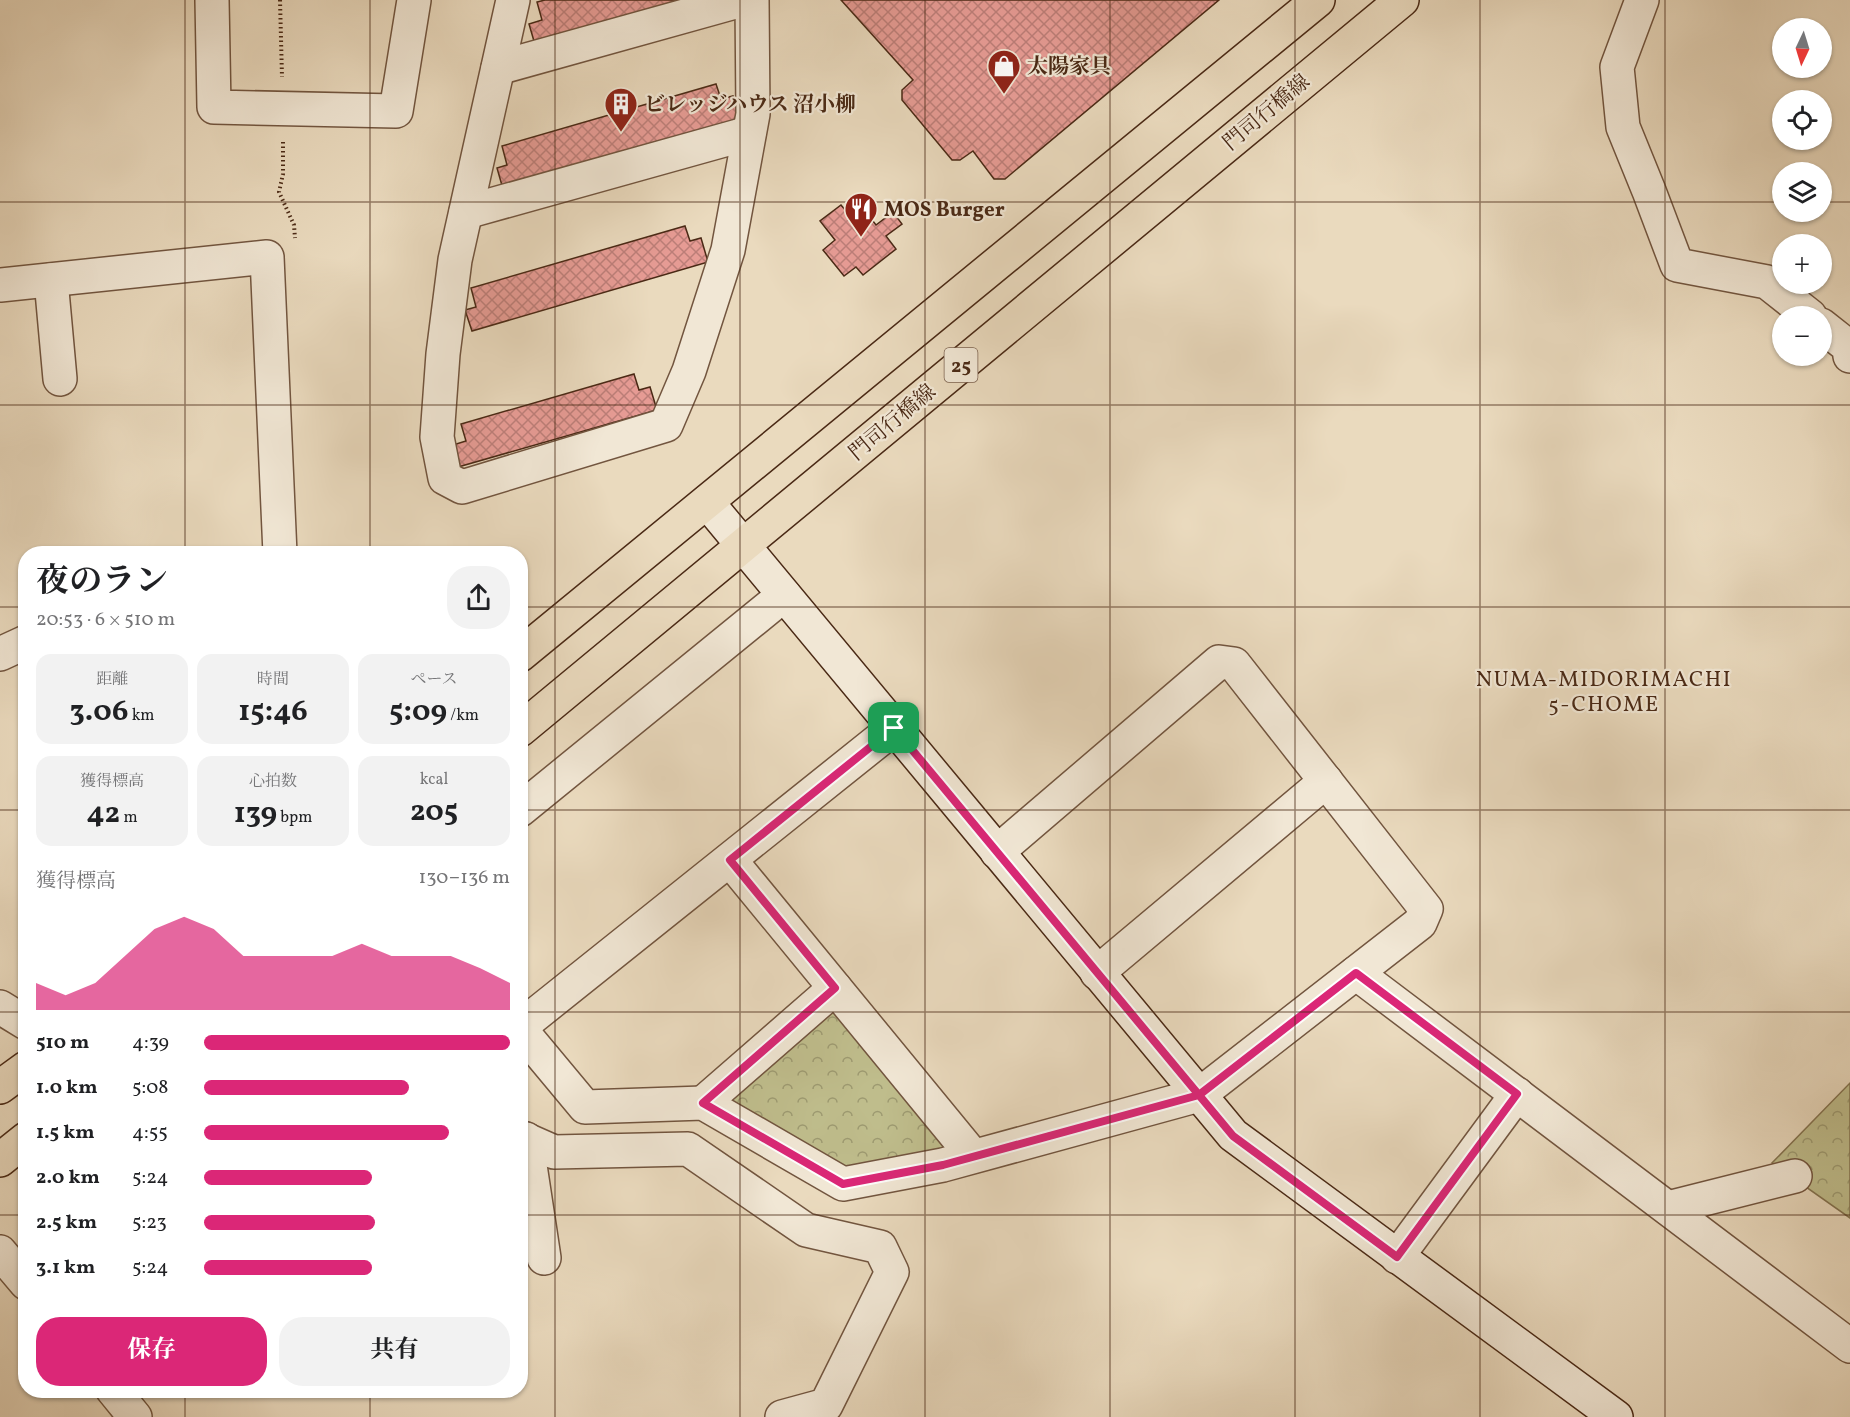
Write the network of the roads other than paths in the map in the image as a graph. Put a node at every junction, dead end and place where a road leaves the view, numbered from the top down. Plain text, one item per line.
1 (212, 0) edge
2 (414, 0) edge
3 (513, 0) edge
4 (742, 0) edge
5 (752, 0) edge
6 (1318, 0) edge
7 (1402, 0) edge
8 (1642, 0) edge
9 (498, 68) junction
10 (749, 133) junction
11 (466, 212) junction
12 (51, 280) junction
13 (0, 285) edge
14 (1797, 306) edge
15 (1832, 334) edge
16 (1850, 356) edge
17 (60, 379) dead end
18 (707, 502) junction
19 (743, 545) junction
20 (280, 546) edge
21 (783, 595) junction
22 (528, 648) edge
23 (528, 723) edge
24 (894, 728) junction
25 (1326, 781) junction
26 (528, 803) edge
27 (997, 852) junction
28 (730, 860) junction
29 (1097, 973) junction
30 (1356, 973) junction
31 (835, 988) junction
32 (0, 1007) edge
33 (18, 1018) edge
34 (528, 1022) edge
35 (528, 1038) edge
36 (18, 1074) edge
37 (0, 1087) edge
38 (1517, 1094) junction
39 (1199, 1095) junction
40 (703, 1103) junction
41 (528, 1140) edge
42 (18, 1145) edge
43 (973, 1156) junction
44 (0, 1160) edge
45 (528, 1167) edge
46 (1795, 1176) dead end
47 (1668, 1208) junction
48 (0, 1252) edge
49 (1397, 1257) junction
50 (544, 1258) dead end
51 (18, 1273) edge
52 (1850, 1346) edge
53 (120, 1398) edge
54 (827, 1411) edge
55 (135, 1417) edge
56 (783, 1417) edge
57 (1616, 1417) edge

1 - 2 street
3 - 9 street
4 - 9 street
5 - 10 street
6 - 18 main road
7 - 19 main road, 門司行橋線 / 25
8 - 14 street
9 - 11 street
10 - 11 street
10 - 11 street
12 - 13 street
12 - 17 street
12 - 20 street
15 - 16 street
18 - 19 street
18 - 22 main road
19 - 21 street
19 - 23 main road, 門司行橋線 / 25
21 - 24 street
21 - 26 street
24 - 27 street
24 - 28 street
25 - 27 street
25 - 29 street
25 - 30 street
27 - 29 street
28 - 31 street
28 - 34 street
29 - 39 street
30 - 38 street
30 - 39 street
31 - 40 street
31 - 43 street
32 - 33 street
35 - 40 street
36 - 37 main road
38 - 47 street
38 - 49 street
39 - 43 street
39 - 49 street
40 - 43 street
41 - 54 street
42 - 44 main road
45 - 50 street
46 - 47 street
47 - 52 street
48 - 51 street
49 - 57 street
53 - 55 street
54 - 56 street

